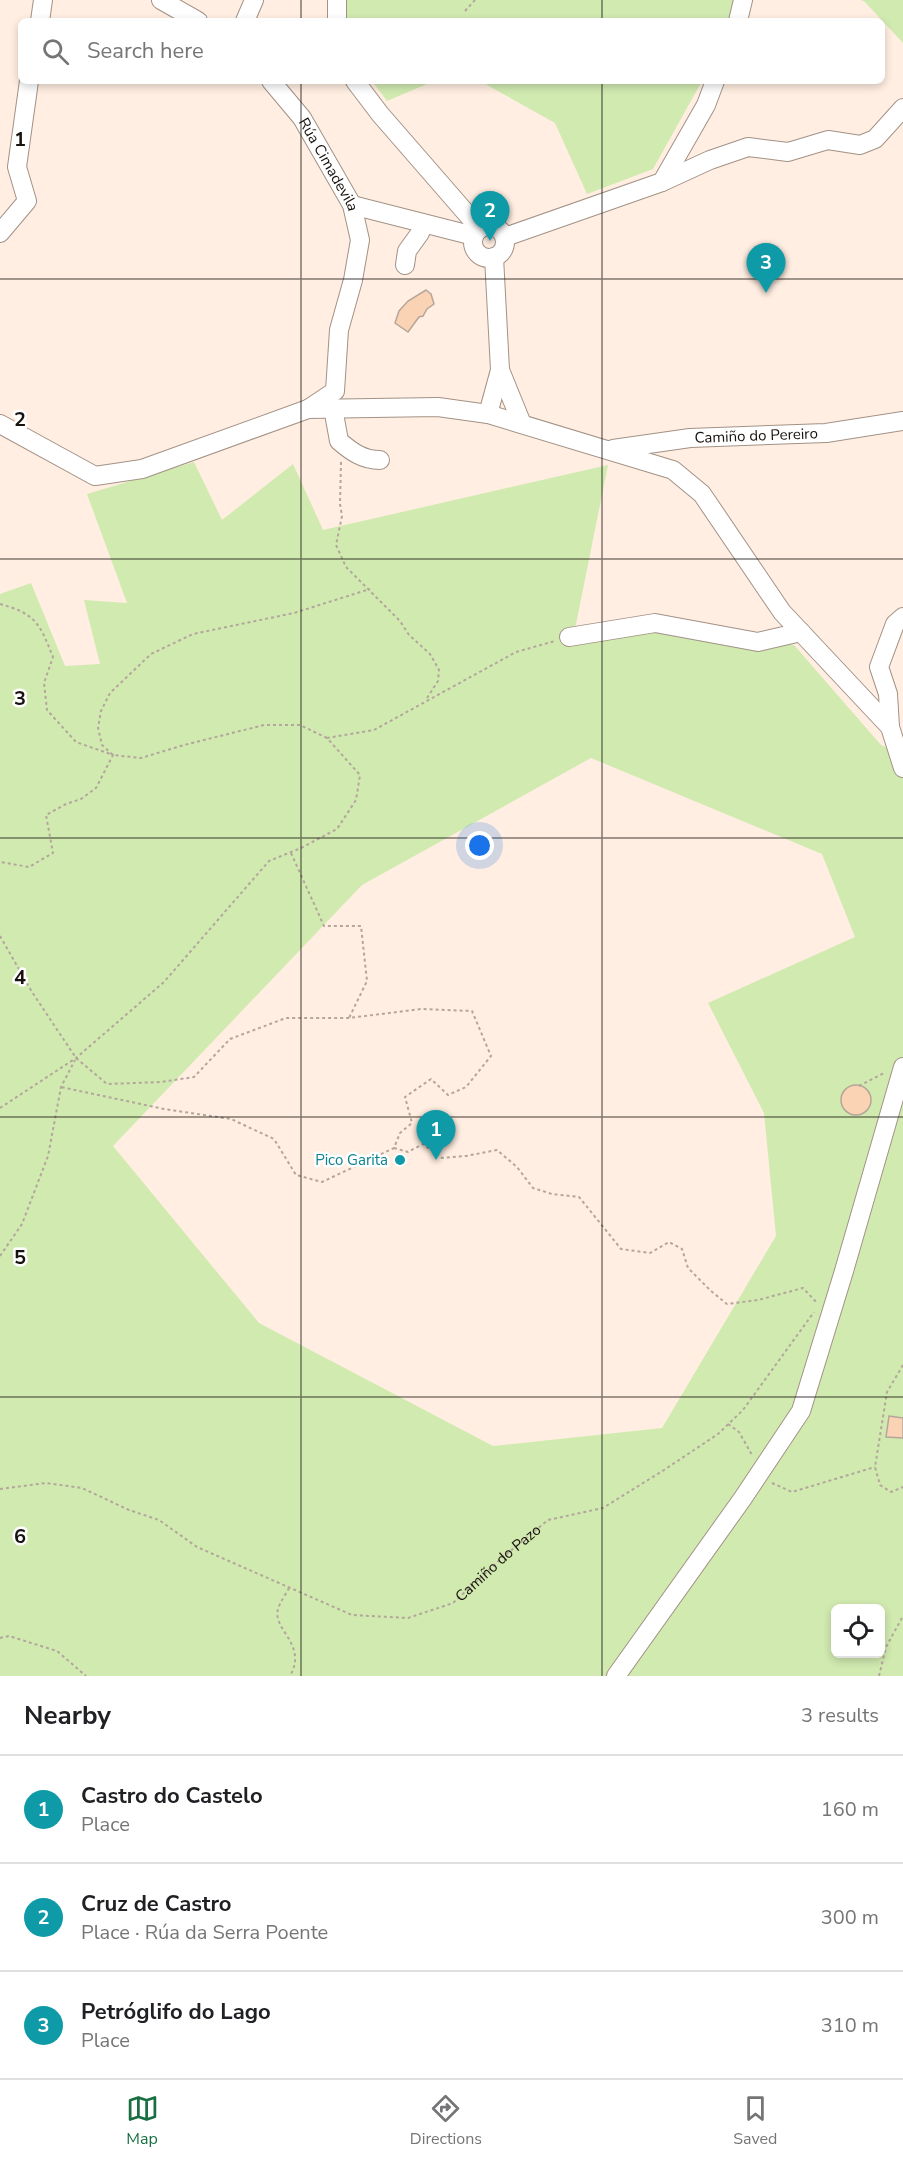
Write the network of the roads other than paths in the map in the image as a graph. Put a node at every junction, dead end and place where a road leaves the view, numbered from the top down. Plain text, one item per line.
1 (43, 0) edge
2 (160, 0) edge
3 (254, 0) edge
4 (337, 0) edge
5 (743, 0) edge
6 (40, 18) edge
7 (193, 18) edge
8 (246, 18) edge
9 (337, 18) edge
10 (739, 18) edge
11 (29, 84) edge
12 (274, 84) edge
13 (357, 84) edge
14 (714, 84) edge
15 (903, 108) edge
16 (662, 182) junction
17 (352, 205) junction
18 (422, 223) junction
19 (477, 232) junction
20 (0, 233) edge
21 (505, 237) junction
22 (494, 257) junction
23 (405, 265) dead end
24 (500, 370) junction
25 (308, 408) junction
26 (333, 408) junction
27 (488, 414) junction
28 (903, 421) edge
29 (0, 424) edge
30 (522, 424) junction
31 (609, 450) junction
32 (380, 460) dead end
33 (903, 617) edge
34 (801, 632) junction
35 (569, 637) road end
36 (890, 727) junction
37 (903, 768) edge
38 (903, 1067) edge
39 (616, 1676) edge

1 - 6 street
2 - 7 street
3 - 8 street
4 - 9 street
5 - 10 street
11 - 20 street
12 - 17 street, Rúa Cimadevila
13 - 19 street
14 - 16 street
15 - 16 street
16 - 21 street
17 - 18 street, Rúa Cimadevila
17 - 25 street
18 - 19 street, Rúa Cimadevila
18 - 23 street
19 - 21 street
19 - 22 street
21 - 22 street
22 - 24 street
24 - 27 street
24 - 30 street
25 - 26 street
25 - 29 street
26 - 27 street
26 - 32 street
27 - 30 street
28 - 31 street, Camiño do Pereiro
30 - 31 street
31 - 34 street
33 - 36 street
34 - 35 street
34 - 36 street
36 - 37 street
38 - 39 street

